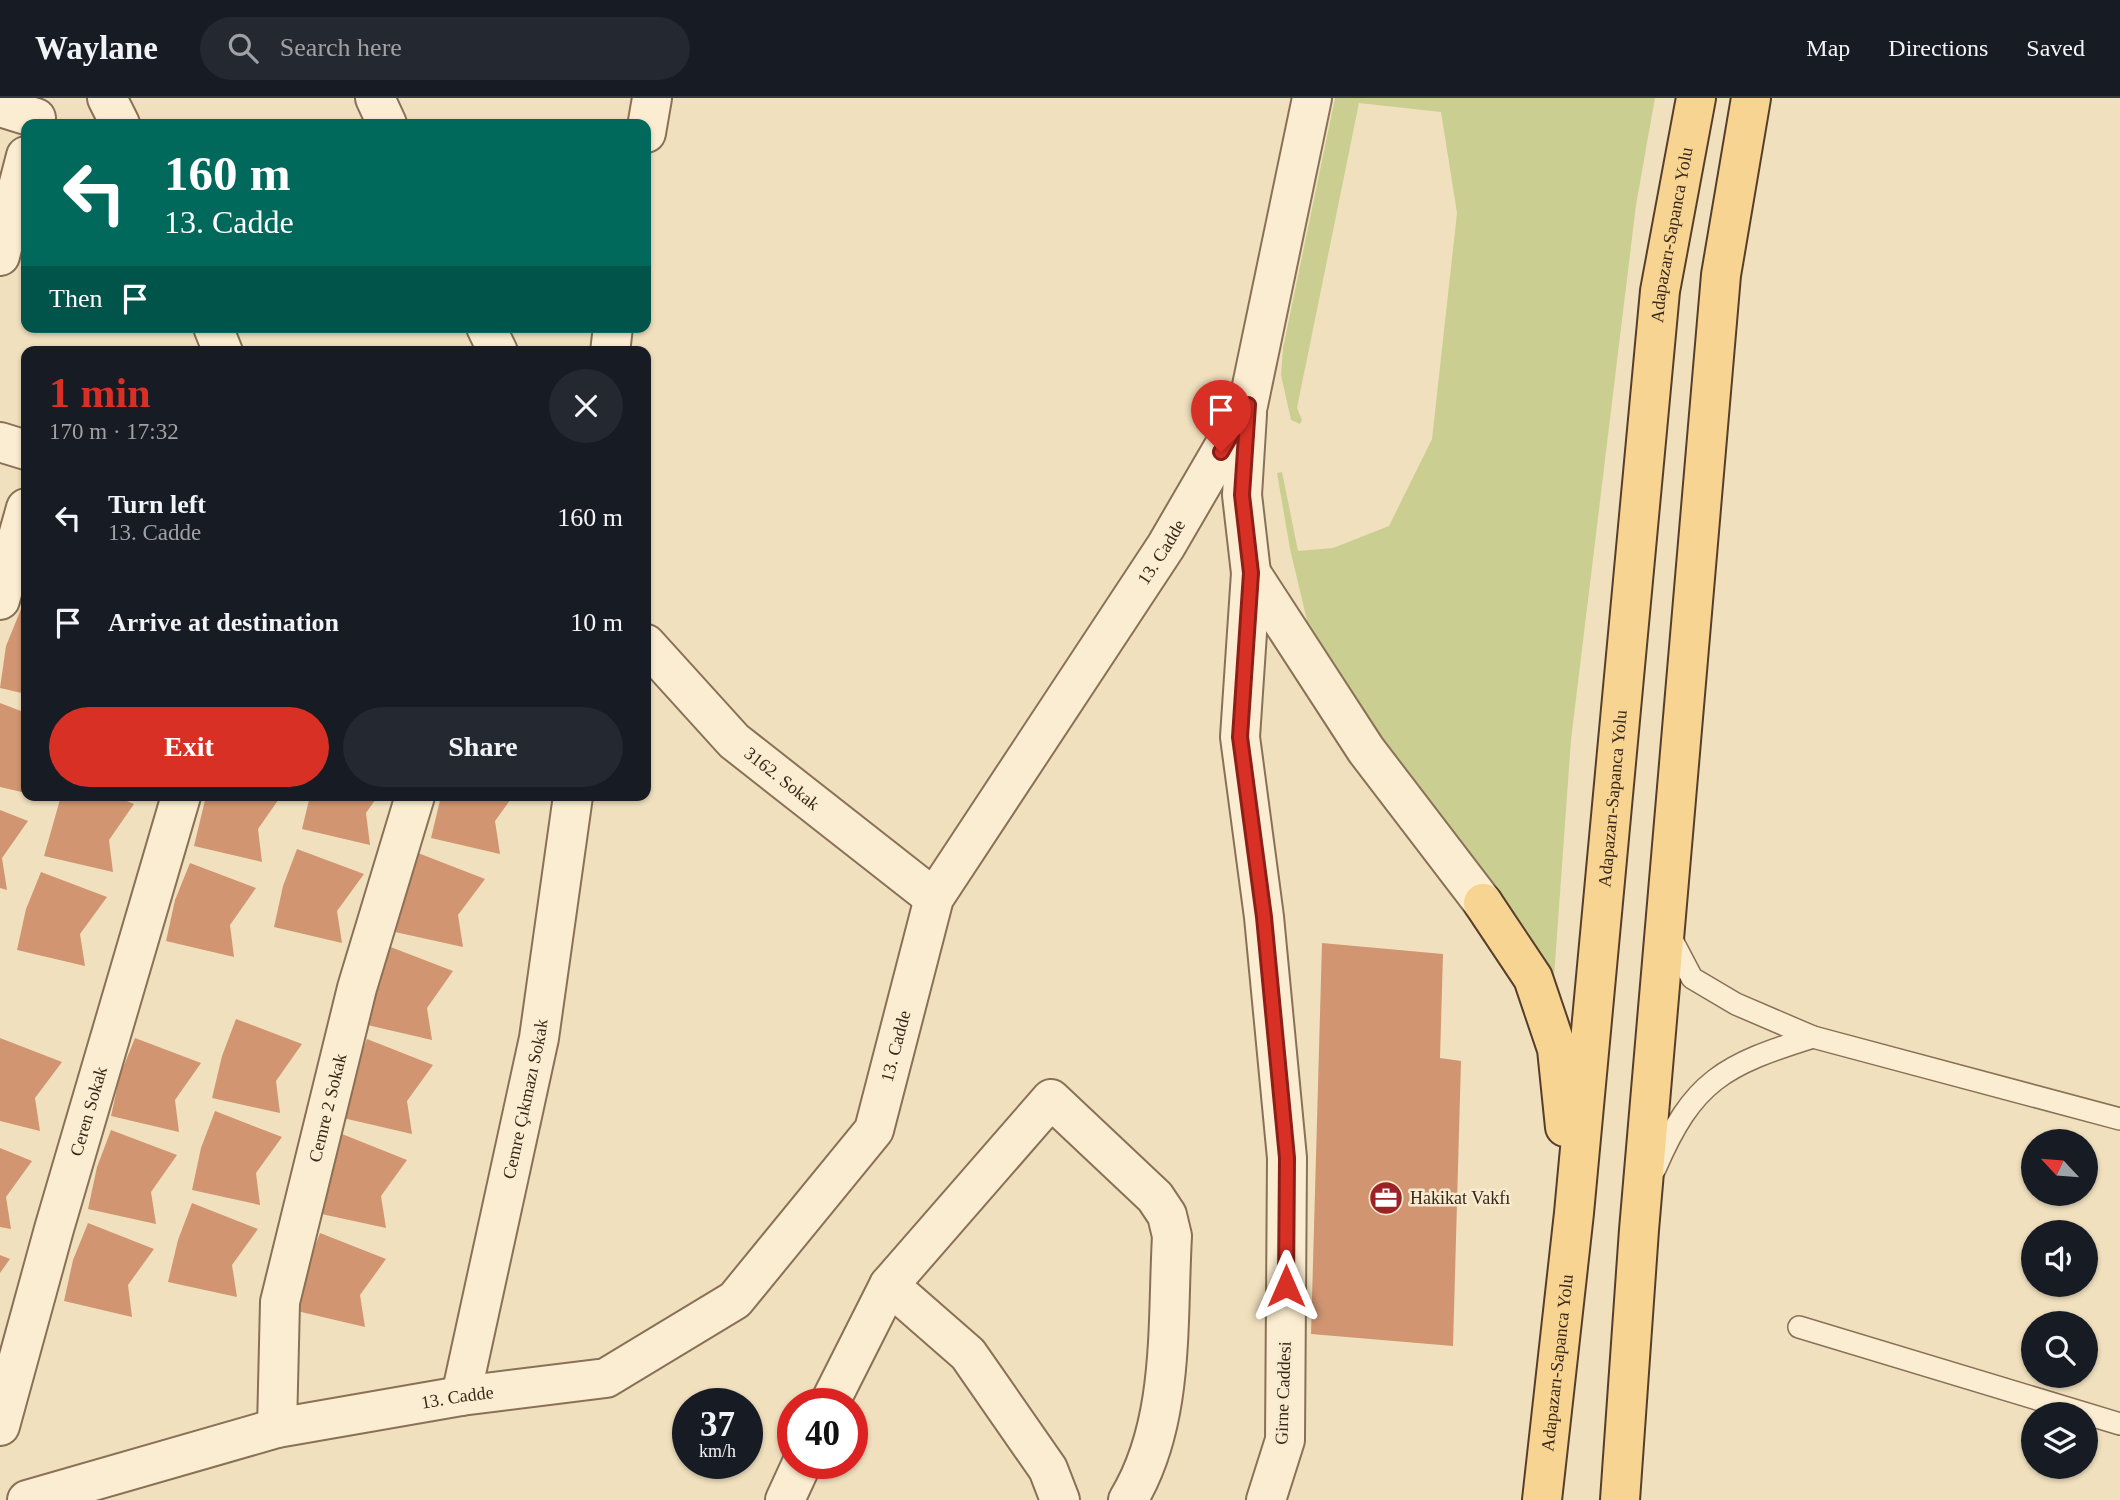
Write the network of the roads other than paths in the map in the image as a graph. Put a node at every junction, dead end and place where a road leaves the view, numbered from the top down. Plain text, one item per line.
1 (107, 98) edge
2 (374, 98) edge
3 (399, 98) edge
4 (652, 98) edge
5 (1312, 98) edge
6 (1696, 98) edge
7 (1751, 98) edge
8 (0, 107) edge
9 (37, 113) edge
10 (118, 119) edge
11 (384, 119) edge
12 (395, 119) edge
13 (648, 119) edge
14 (21, 175) edge
15 (0, 256) edge
16 (1248, 405) junction
17 (0, 442) edge
18 (21, 448) edge
19 (21, 526) edge
20 (1251, 573) junction
21 (0, 600) edge
22 (651, 649) edge
23 (180, 801) edge
24 (413, 801) edge
25 (572, 801) edge
26 (933, 898) junction
27 (1483, 903) joint
28 (1665, 926) junction
29 (1813, 1037) junction
30 (2120, 1119) edge
31 (1642, 1200) junction
32 (1574, 1213) junction
33 (889, 1285) junction
34 (1799, 1327) dead end
35 (837, 1388) edge
36 (461, 1396) junction
37 (2120, 1424) edge
38 (0, 1426) edge
39 (277, 1427) junction
40 (795, 1479) edge
41 (27, 1500) edge
42 (785, 1500) edge
43 (1060, 1500) edge
44 (1128, 1500) edge
45 (1266, 1500) edge
46 (1542, 1500) edge
47 (1620, 1500) edge

1 - 10 street
2 - 11 street
3 - 12 street
4 - 13 street
5 - 16 street, 13. Cadde
6 - 32 main road, Adapazarı-Sapanca Yolu
7 - 28 main road
8 - 9 street
14 - 15 street
16 - 20 street, Girne Caddesi
16 - 26 street, 13. Cadde
17 - 18 street
19 - 21 street
20 - 27 street
20 - 45 street, Girne Caddesi
22 - 26 street, 3162. Sokak
23 - 38 street, Ceren Sokak
24 - 39 street, Cemre 2 Sokak
25 - 36 street, Cemre Çıkmazı Sokak
26 - 36 street, 13. Cadde
27 - 32 main road
28 - 29 lane
28 - 31 main road
29 - 30 lane
29 - 31 lane
31 - 47 main road
32 - 46 main road, Adapazarı-Sapanca Yolu
33 - 35 street
33 - 43 street
33 - 44 street
34 - 37 lane
36 - 39 street, 13. Cadde
39 - 41 street, 13. Cadde
40 - 42 street

